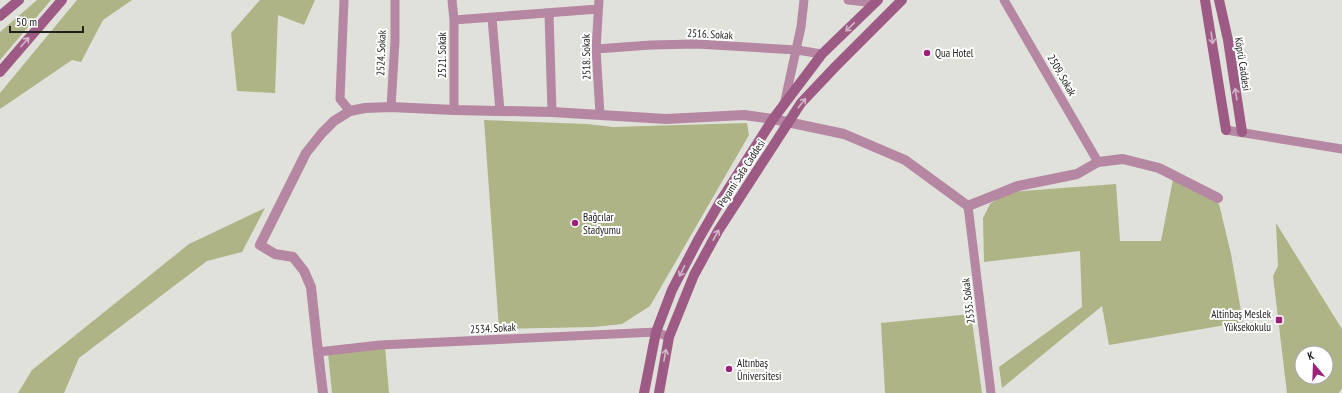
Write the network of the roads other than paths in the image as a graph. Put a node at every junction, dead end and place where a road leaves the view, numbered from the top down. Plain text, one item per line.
1 (19, 0) edge
2 (62, 0) edge
3 (344, 0) edge
4 (395, 0) edge
5 (452, 0) edge
6 (804, 0) edge
7 (848, 0) edge
8 (902, 0) edge
9 (1004, 0) edge
10 (1205, 0) edge
11 (1219, 0) edge
12 (876, 2) edge
13 (599, 4) edge
14 (549, 14) junction
15 (0, 16) edge
16 (492, 18) junction
17 (454, 20) junction
18 (596, 49) junction
19 (797, 50) junction
20 (822, 54) junction
21 (0, 72) edge
22 (784, 106) junction
23 (391, 107) junction
24 (454, 110) junction
25 (350, 111) junction
26 (500, 111) junction
27 (552, 112) junction
28 (600, 114) junction
29 (773, 119) junction
30 (788, 122) junction
31 (1226, 130) joint
32 (1242, 132) junction
33 (1342, 149) edge
34 (1098, 162) junction
35 (1218, 198) dead end
36 (968, 206) junction
37 (656, 332) junction
38 (668, 337) junction
39 (318, 352) junction
40 (323, 393) edge
41 (644, 393) edge
42 (659, 393) edge
43 (991, 393) edge

1 - 15 main road
21 -> 2 main road
3 - 25 street
4 - 23 street, 2524. Sokak
5 - 17 street, 2521. Sokak
6 - 19 street
7 - 12 street
30 -> 8 main road, Peyami Safa Caddesi
9 - 34 street, 2509. Sokak
10 -> 31 main road
32 -> 11 main road, Köprü Caddesi
12 -> 20 main road
13 - 14 street
13 - 18 street, 2518. Sokak
14 - 16 street
14 - 27 street
16 - 17 street
16 - 26 street
17 - 24 street, 2521. Sokak
18 - 19 street, 2516. Sokak
18 - 28 street, 2518. Sokak
19 - 20 street, 2516. Sokak
19 - 22 street
20 - 22 main road
22 - 29 main road
23 - 24 street
23 - 25 street
24 - 26 street
25 - 39 street
26 - 27 street
27 - 28 street
28 - 29 street
29 - 30 street
29 -> 37 main road
30 - 36 street
38 -> 30 main road, Peyami Safa Caddesi
31 - 32 street
32 - 33 street
34 - 35 street
34 - 36 street
36 - 43 street, 2535. Sokak
37 - 38 street, 2534. Sokak
37 - 39 street, 2534. Sokak
37 - 41 main road
42 -> 38 main road, Peyami Safa Caddesi
39 - 40 street

